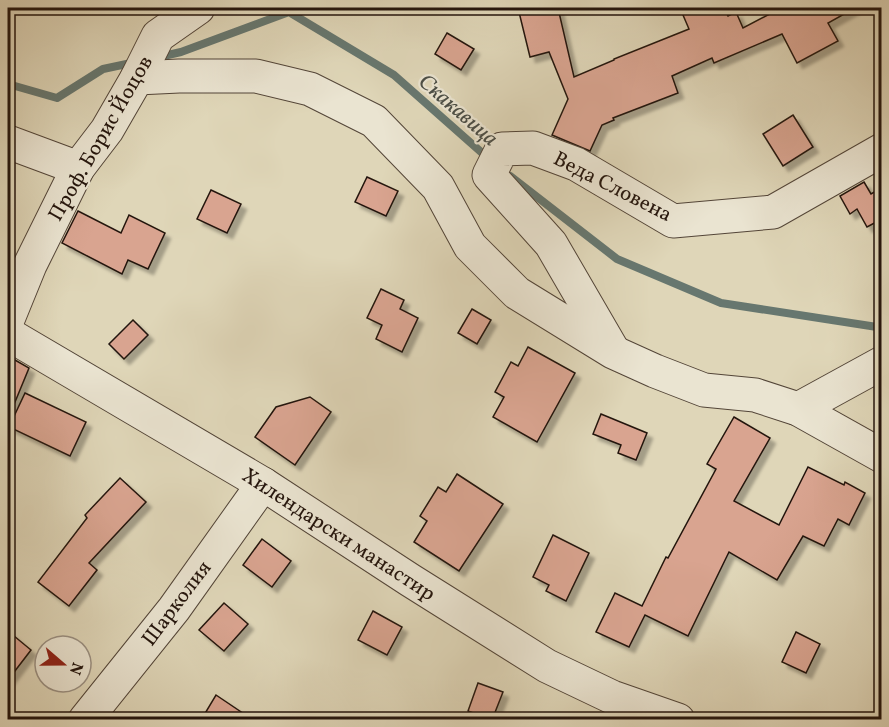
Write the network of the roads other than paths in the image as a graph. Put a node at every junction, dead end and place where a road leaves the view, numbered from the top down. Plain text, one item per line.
1 (198, 8) edge
2 (137, 78) junction
3 (8, 142) edge
4 (882, 150) edge
5 (78, 168) junction
6 (8, 319) edge
7 (8, 334) edge
8 (613, 352) junction
9 (882, 363) edge
10 (798, 409) junction
11 (882, 456) edge
12 (263, 484) junction
13 (607, 708) edge
14 (85, 720) edge
15 (678, 720) edge

1 - 2 street, Проф. Борис Йоцов
2 - 5 street, Проф. Борис Йоцов
2 - 8 street
3 - 5 street
4 - 8 street, Веда Словена
5 - 6 street, Проф. Борис Йоцов
7 - 12 street, Хилендарски манастир
8 - 10 street
9 - 10 street
10 - 11 street
12 - 13 street, Хилендарски манастир
12 - 14 street, Шарколия
13 - 15 street, Хилендарски манастир

